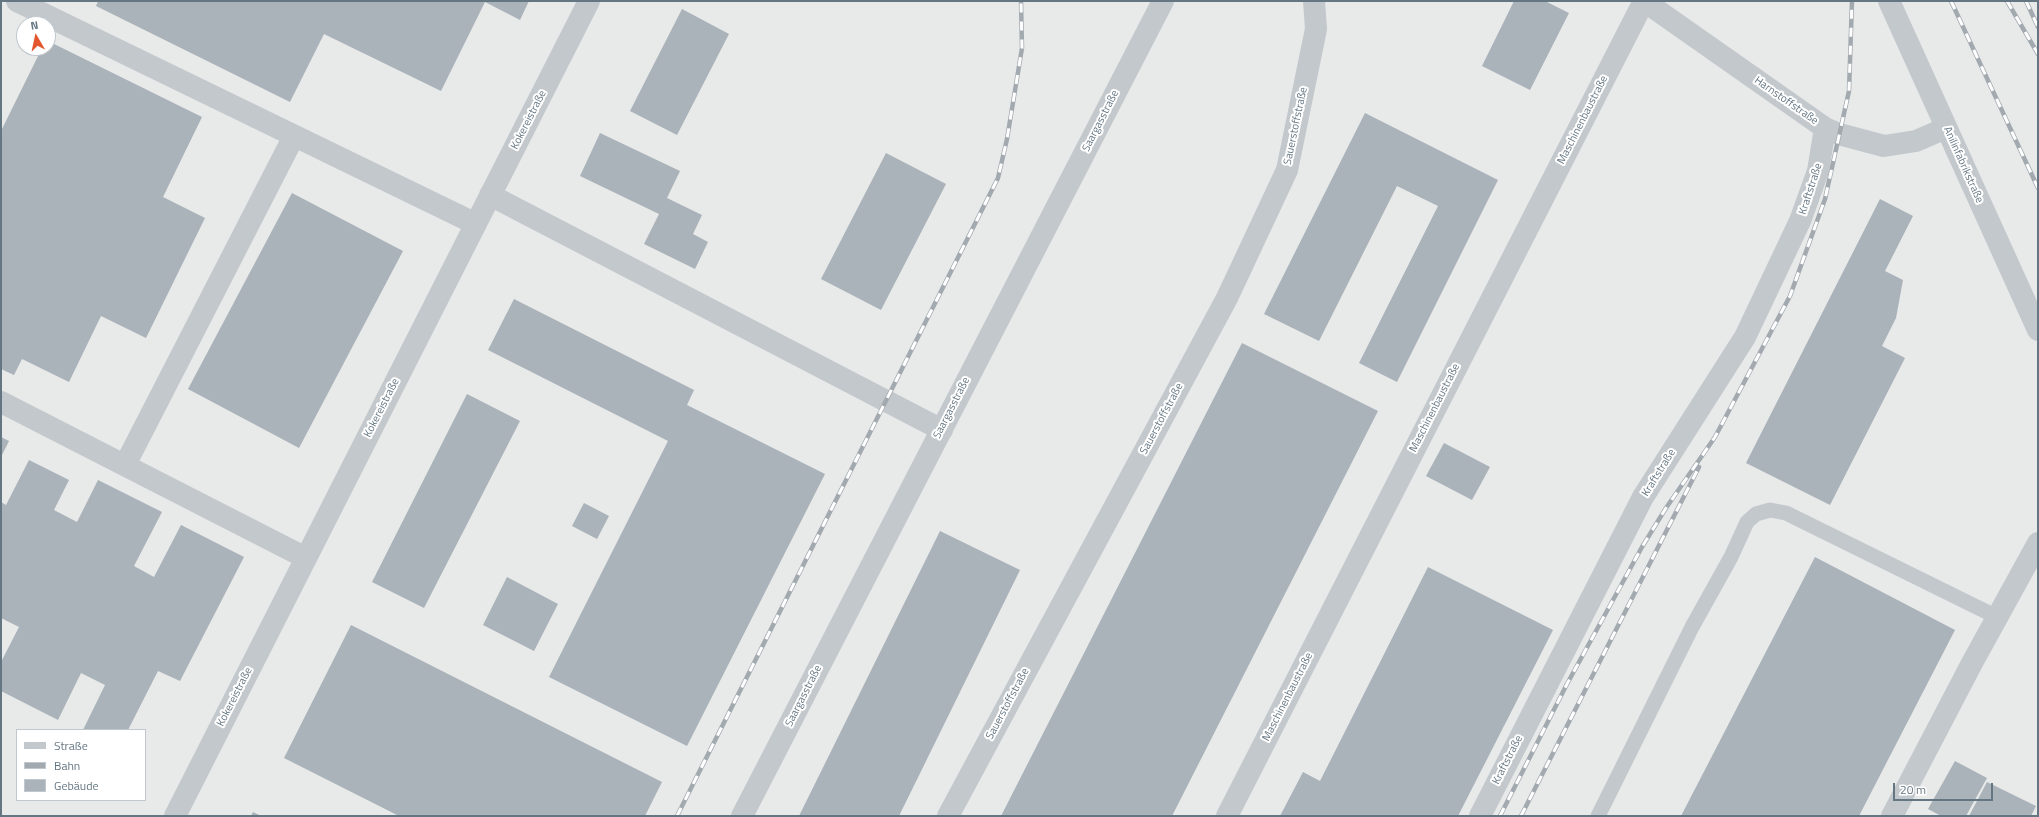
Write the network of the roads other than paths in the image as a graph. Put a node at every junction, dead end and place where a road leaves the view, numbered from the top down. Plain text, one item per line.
1 (17, 1) edge
2 (589, 1) edge
3 (1163, 1) edge
4 (1314, 1) edge
5 (1644, 1) edge
6 (1889, 1) edge
7 (1825, 128) junction
8 (1946, 128) junction
9 (294, 136) junction
10 (490, 195) junction
11 (476, 224) junction
12 (2038, 330) edge
13 (1, 402) edge
14 (942, 430) junction
15 (125, 465) junction
16 (2038, 543) edge
17 (306, 558) junction
18 (1998, 617) junction
19 (175, 816) edge
20 (742, 816) edge
21 (948, 816) edge
22 (1227, 816) edge
23 (1480, 816) edge
24 (1598, 816) edge
25 (1892, 816) edge

1 - 9 street
2 - 10 street, Kokereistraße
3 - 14 street, Saargasstraße
4 - 21 street, Sauerstoffstraße
5 - 7 street, Harnstoffstraße
5 - 22 street, Maschinenbaustraße
6 - 8 street, Anilinfabrikstraße
7 - 8 street, Harnstoffstraße
7 - 23 street, Kraftstraße
8 - 12 street, Anilinfabrikstraße
9 - 11 street
9 - 15 street
10 - 11 street, Kokereistraße
10 - 14 street
11 - 17 street, Kokereistraße
13 - 15 street
14 - 20 street, Saargasstraße
15 - 17 street
16 - 18 street
17 - 19 street, Kokereistraße
18 - 24 lane
18 - 25 street

